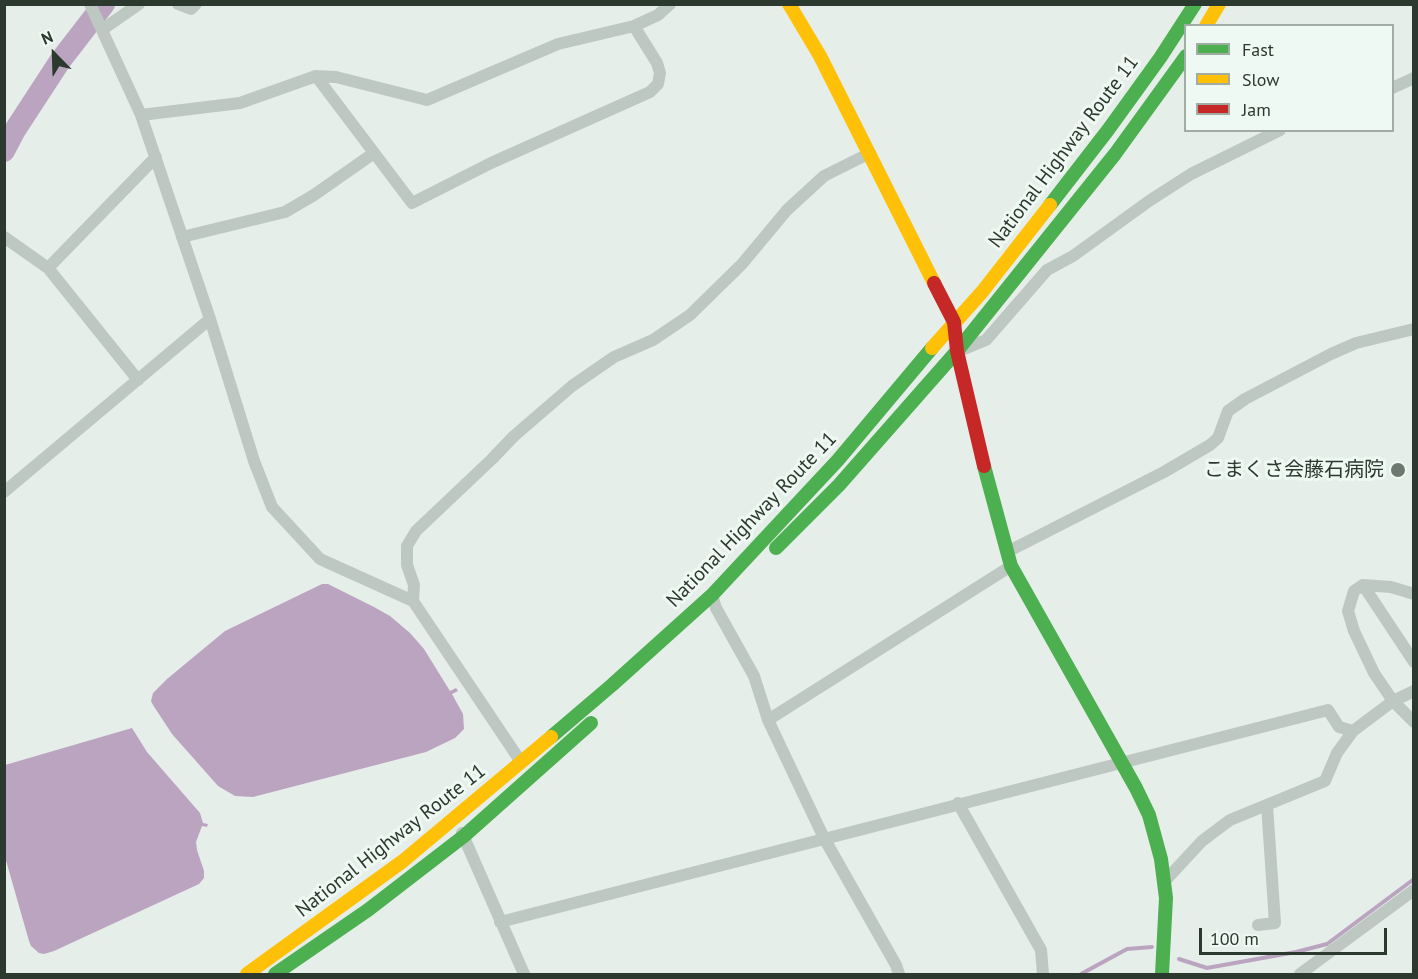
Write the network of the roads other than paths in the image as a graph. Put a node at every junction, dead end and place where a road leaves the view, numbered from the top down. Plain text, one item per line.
1 (90, 4) edge
2 (139, 4) edge
3 (177, 4) edge
4 (196, 4) edge
5 (670, 4) edge
6 (789, 4) edge
7 (1195, 4) edge
8 (1220, 4) edge
9 (1207, 24) edge
10 (101, 26) junction
11 (634, 26) junction
12 (1184, 57) edge
13 (316, 76) junction
14 (1413, 78) edge
15 (1394, 87) edge
16 (141, 115) junction
17 (1276, 132) edge
18 (374, 153) junction
19 (870, 153) junction
20 (156, 157) junction
21 (4, 237) edge
22 (182, 237) junction
23 (48, 268) junction
24 (210, 319) junction
25 (954, 322) junction
26 (1413, 329) edge
27 (957, 351) junction
28 (138, 380) junction
29 (4, 492) edge
30 (1009, 559) junction
31 (1363, 585) junction
32 (1413, 594) edge
33 (412, 601) junction
34 (714, 601) junction
35 (664, 656) dead end
36 (1413, 662) edge
37 (1413, 691) edge
38 (1393, 701) junction
39 (604, 711) dead end
40 (768, 720) junction
41 (1413, 722) edge
42 (1353, 730) junction
43 (1121, 761) junction
44 (521, 762) junction
45 (958, 803) junction
46 (1267, 805) junction
47 (452, 821) junction
48 (464, 836) junction
49 (824, 838) junction
50 (1164, 882) junction
51 (1413, 890) edge
52 (500, 922) junction
53 (1258, 925) dead end
54 (247, 975) edge
55 (275, 975) edge
56 (524, 975) edge
57 (899, 975) edge
58 (1043, 975) edge
59 (1162, 975) edge
60 (1300, 975) edge

1 - 10 street
2 - 10 street
3 - 4 street
5 - 11 street
6 - 19 main road
7 - 25 main road, National Highway Route 11
8 - 9 main road
10 - 16 street
11 - 13 street
11 - 18 street
12 - 27 main road, National Highway Route 11
13 - 16 street
13 - 18 street
14 - 15 street
16 - 20 street
17 - 27 street
18 - 22 street
19 - 25 main road
19 - 33 street
20 - 22 street
20 - 23 street
21 - 23 street
22 - 24 street
23 - 28 street
24 - 28 street
24 - 33 street
25 - 27 main road
25 - 34 main road, National Highway Route 11
26 - 30 street
27 - 30 main road
27 - 34 main road, National Highway Route 11
28 - 29 street
30 - 40 street
30 - 43 main road
31 - 32 street
31 - 36 street
31 - 38 street
33 - 44 street
34 - 35 main road, National Highway Route 11
34 - 40 street
34 - 44 main road, National Highway Route 11
37 - 38 street
38 - 41 street
38 - 42 street
39 - 48 main road, National Highway Route 11
40 - 49 street
42 - 43 street
42 - 46 street
43 - 45 street
43 - 50 main road
44 - 47 main road, National Highway Route 11
45 - 49 street
45 - 58 street
46 - 50 street
46 - 53 street
47 - 48 street
47 - 54 main road, National Highway Route 11
48 - 52 street
48 - 55 main road, National Highway Route 11
49 - 52 street
49 - 57 street
50 - 59 main road
51 - 60 street
52 - 56 street

